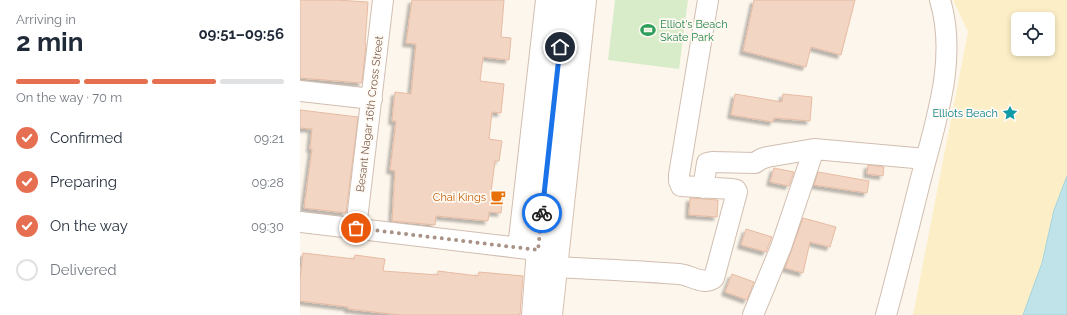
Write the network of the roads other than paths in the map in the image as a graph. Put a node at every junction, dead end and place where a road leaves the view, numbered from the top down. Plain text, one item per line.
1 (383, 0) edge
2 (546, 0) edge
3 (565, 0) edge
4 (585, 0) edge
5 (708, 0) edge
6 (940, 0) edge
7 (300, 91) edge
8 (372, 99) junction
9 (814, 149) junction
10 (926, 159) junction
11 (703, 188) junction
12 (300, 222) edge
13 (356, 228) junction
14 (542, 254) junction
15 (532, 315) edge
16 (551, 315) edge
17 (753, 315) edge
18 (886, 315) edge

1 - 8 street, Besant Nagar 16th Cross Street
2 - 14 street
3 - 14 street
4 - 14 street
5 - 11 street
6 - 10 street
7 - 8 street
8 - 13 street, Besant Nagar 16th Cross Street
9 - 10 street
9 - 11 street
9 - 17 street
10 - 18 street
11 - 14 street
12 - 13 street
13 - 14 street
14 - 15 street
14 - 16 street

